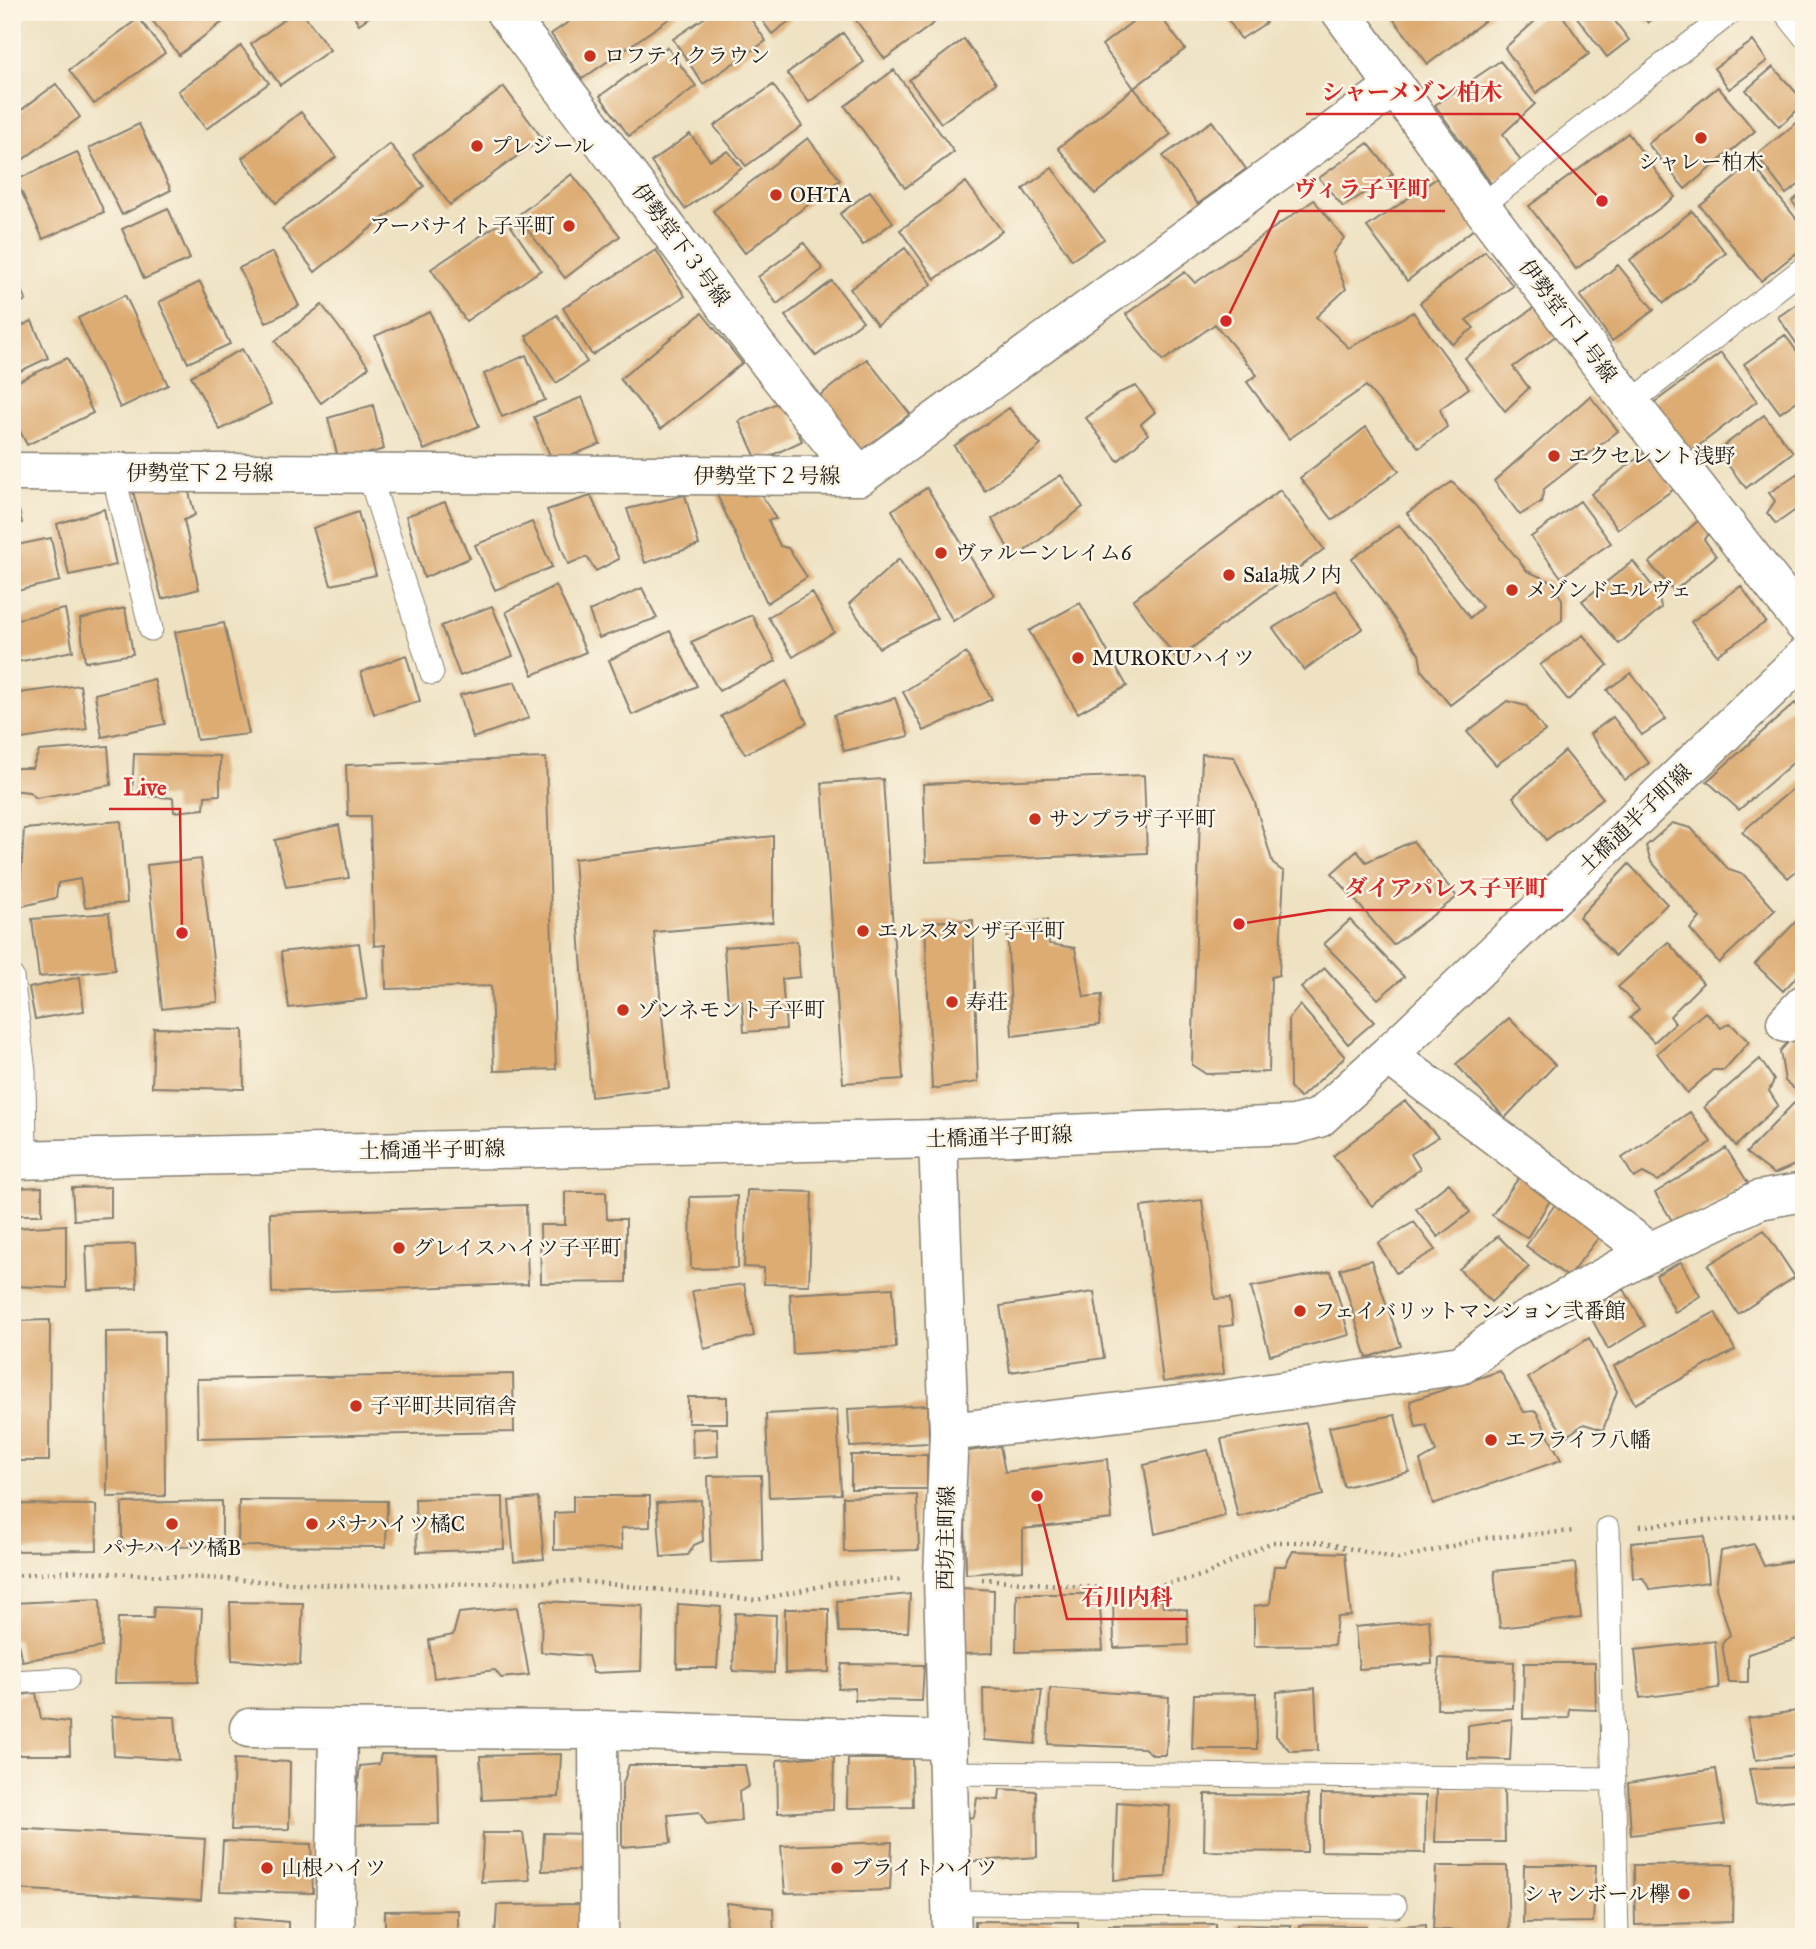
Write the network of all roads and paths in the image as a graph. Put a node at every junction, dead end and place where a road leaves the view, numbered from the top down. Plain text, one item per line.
1 (505, 12) edge
2 (1341, 12) edge
3 (1731, 12) edge
4 (1785, 12) edge
5 (1804, 36) edge
6 (1395, 86) junction
7 (1481, 206) junction
8 (1804, 268) edge
9 (1630, 403) junction
10 (12, 472) edge
11 (113, 473) junction
12 (369, 474) junction
13 (860, 476) junction
14 (1804, 624) edge
15 (151, 629) dead end
16 (1801, 663) edge
17 (432, 673) dead end
18 (12, 977) edge
19 (1388, 1055) junction
20 (939, 1139) junction
21 (19, 1160) edge
22 (1804, 1192) edge
23 (1650, 1252) junction
24 (949, 1432) junction
25 (1608, 1528) dead end
26 (66, 1679) dead end
27 (12, 1682) edge
28 (249, 1728) dead end
29 (338, 1729) junction
30 (598, 1730) junction
31 (948, 1757) junction
32 (1614, 1779) junction
33 (1395, 1906) dead end
34 (951, 1920) edge
35 (335, 1937) edge
36 (599, 1937) edge
37 (1617, 1937) edge

1 - 13 street, 伊勢堂下３号線
2 - 6 street, 伊勢堂下１号線
3 - 7 lane
4 - 5 lane
6 - 7 street, 伊勢堂下１号線
6 - 13 street, 伊勢堂下２号線
7 - 9 street, 伊勢堂下１号線
8 - 9 lane
9 - 14 street, 伊勢堂下１号線
10 - 11 street, 伊勢堂下２号線
11 - 12 street, 伊勢堂下２号線
11 - 15 lane
12 - 13 street, 伊勢堂下２号線
12 - 17 lane
16 - 19 street, 土橋通半子町線
18 - 21 lane
19 - 20 street, 土橋通半子町線
19 - 23 street
20 - 21 street, 土橋通半子町線
20 - 24 street, 西坊主町線
22 - 23 street
23 - 24 street
24 - 31 street, 西坊主町線
25 - 32 lane
26 - 27 lane
28 - 29 street
29 - 30 street
29 - 35 street
30 - 31 street
30 - 36 street
31 - 32 lane
31 - 34 street, 西坊主町線
32 - 37 lane
33 - 34 lane

